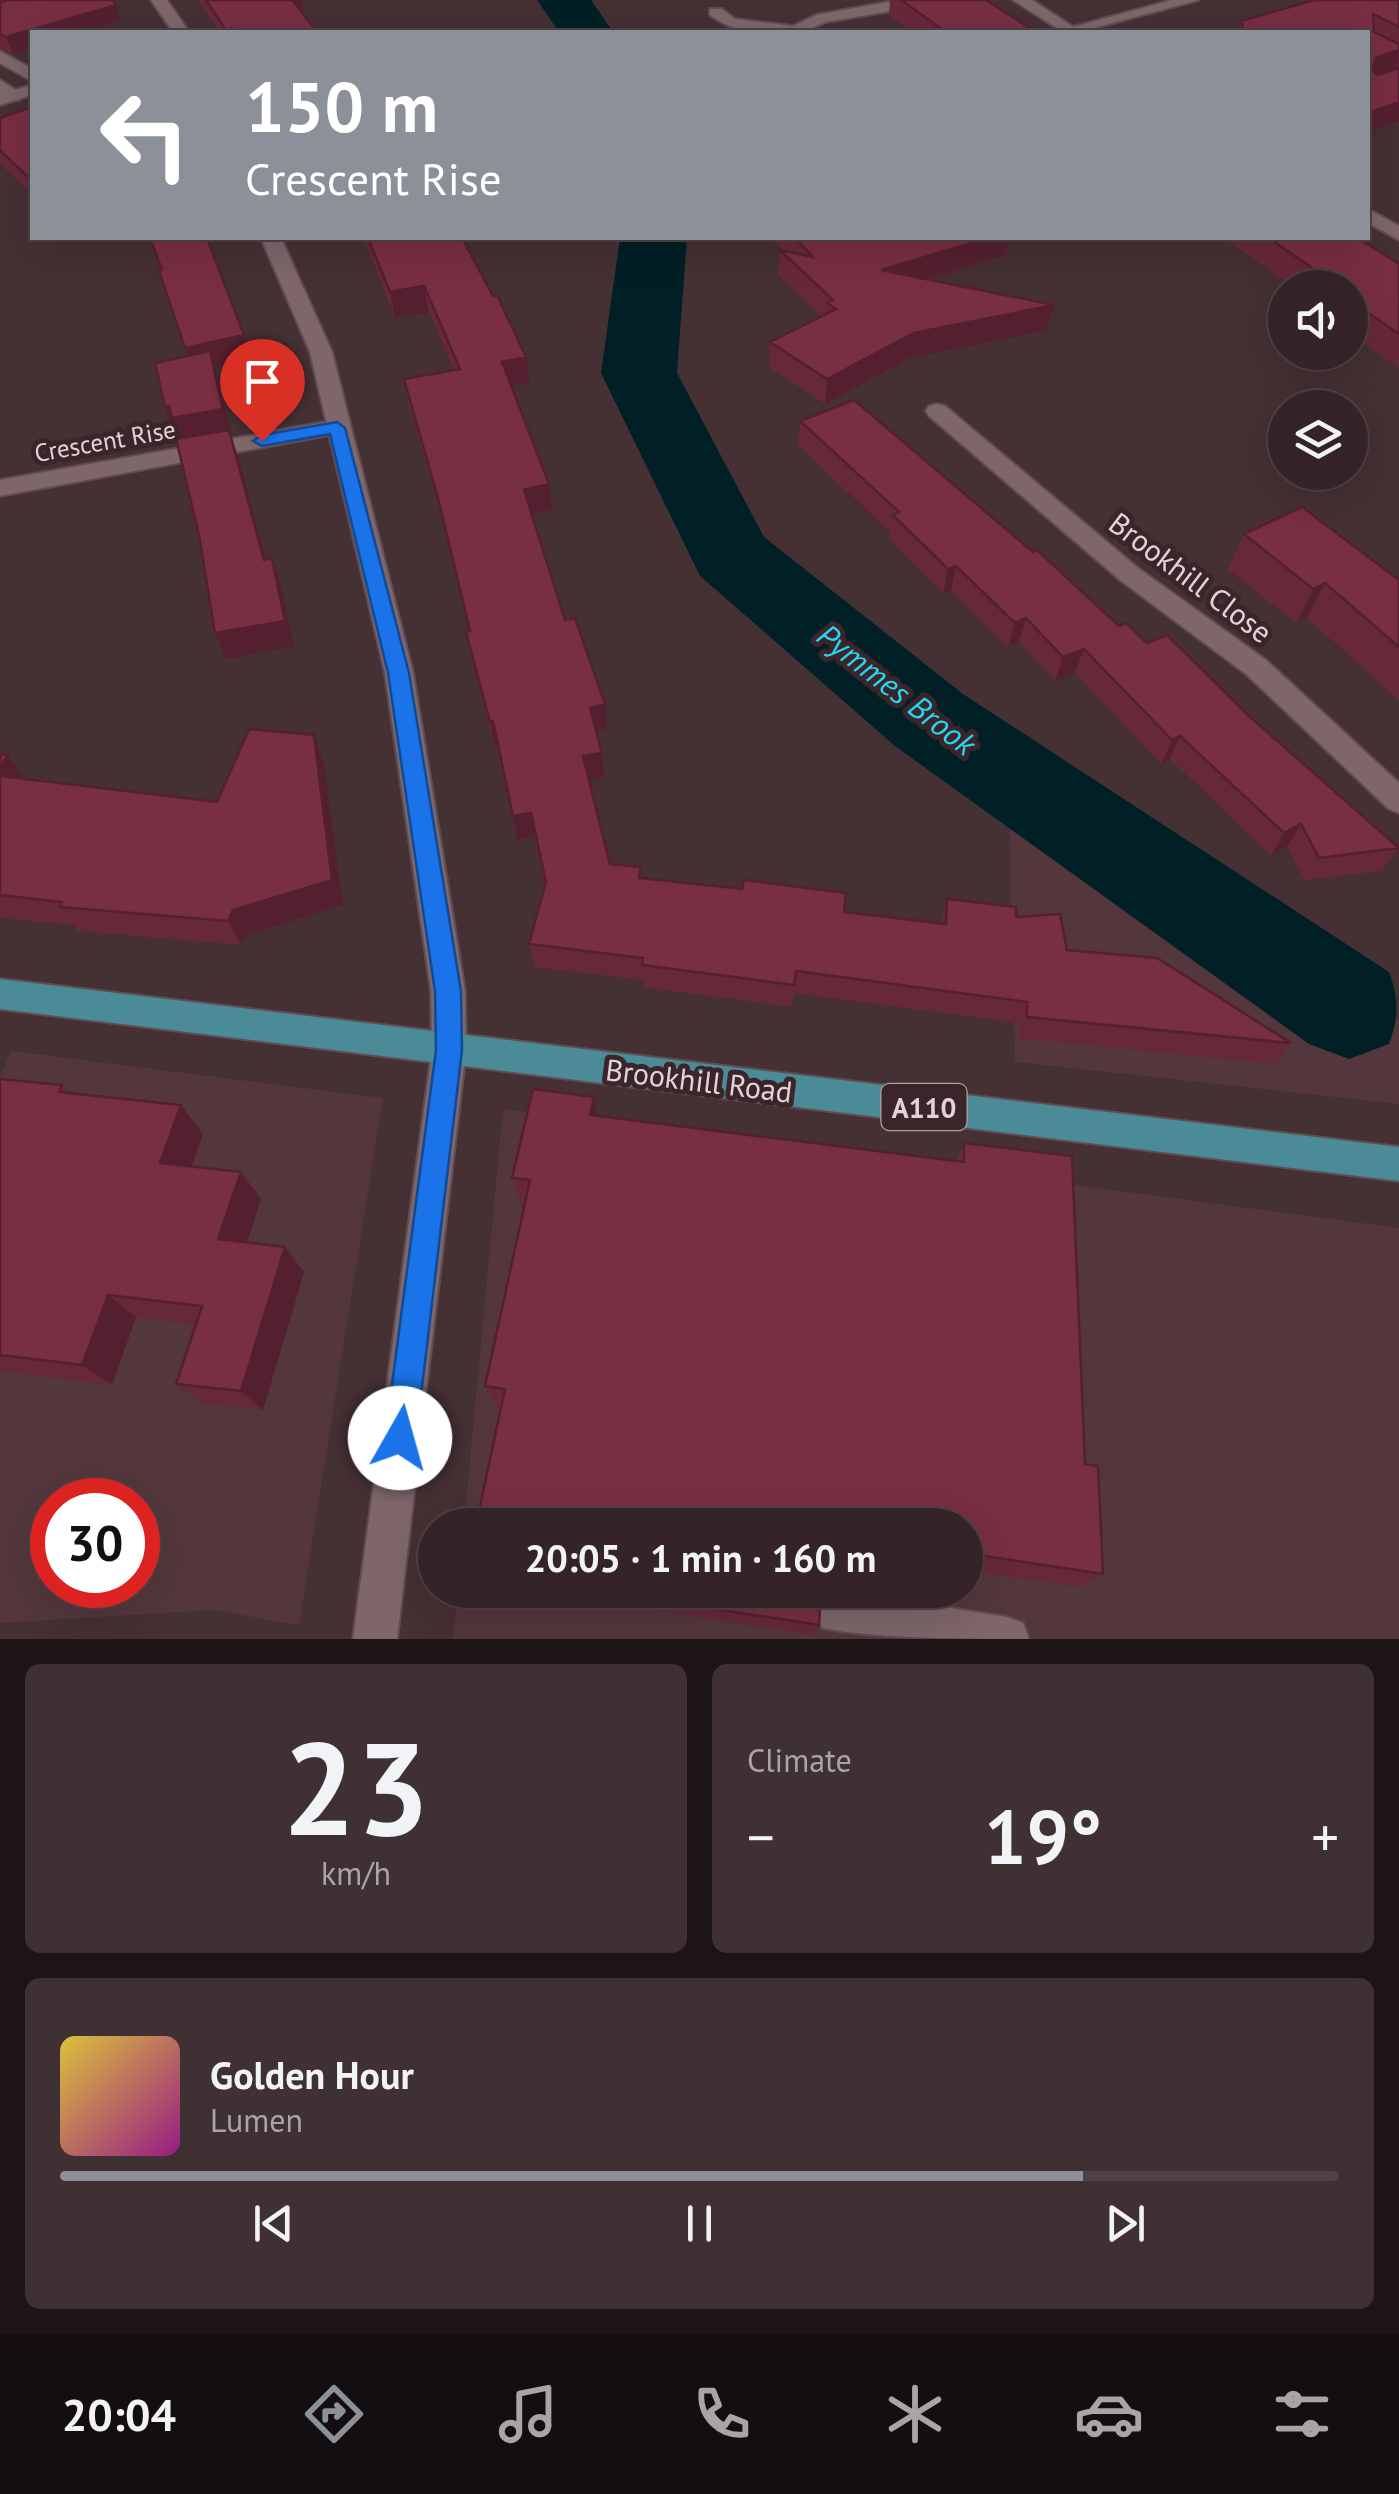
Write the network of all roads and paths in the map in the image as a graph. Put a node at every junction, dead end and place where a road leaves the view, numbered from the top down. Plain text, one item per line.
1 (158, 0) edge
2 (926, 0) edge
3 (1022, 0) edge
4 (1191, 0) edge
5 (716, 12) dead end
6 (180, 30) edge
7 (777, 30) edge
8 (795, 30) edge
9 (1070, 30) edge
10 (1076, 30) edge
11 (0, 56) edge
12 (30, 75) edge
13 (30, 90) edge
14 (4, 94) edge
15 (1370, 215) edge
16 (1399, 234) edge
17 (272, 240) edge
18 (937, 411) dead end
19 (337, 428) junction
20 (0, 488) edge
21 (1399, 801) edge
22 (4, 1002) edge
23 (449, 1050) junction
24 (1399, 1164) edge
25 (838, 1612) dead end
26 (375, 1639) edge
27 (1007, 1639) edge

1 - 6 street
2 - 8 street
3 - 9 street
4 - 10 street
5 - 7 street
11 - 12 street
13 - 14 street
15 - 16 street
17 - 19 street
18 - 21 street, Brookhill Close
19 - 20 street, Crescent Rise
19 - 23 street
22 - 23 main road, Brookhill Road / A110
23 - 24 main road, Brookhill Road / A110
23 - 26 street
25 - 27 street

